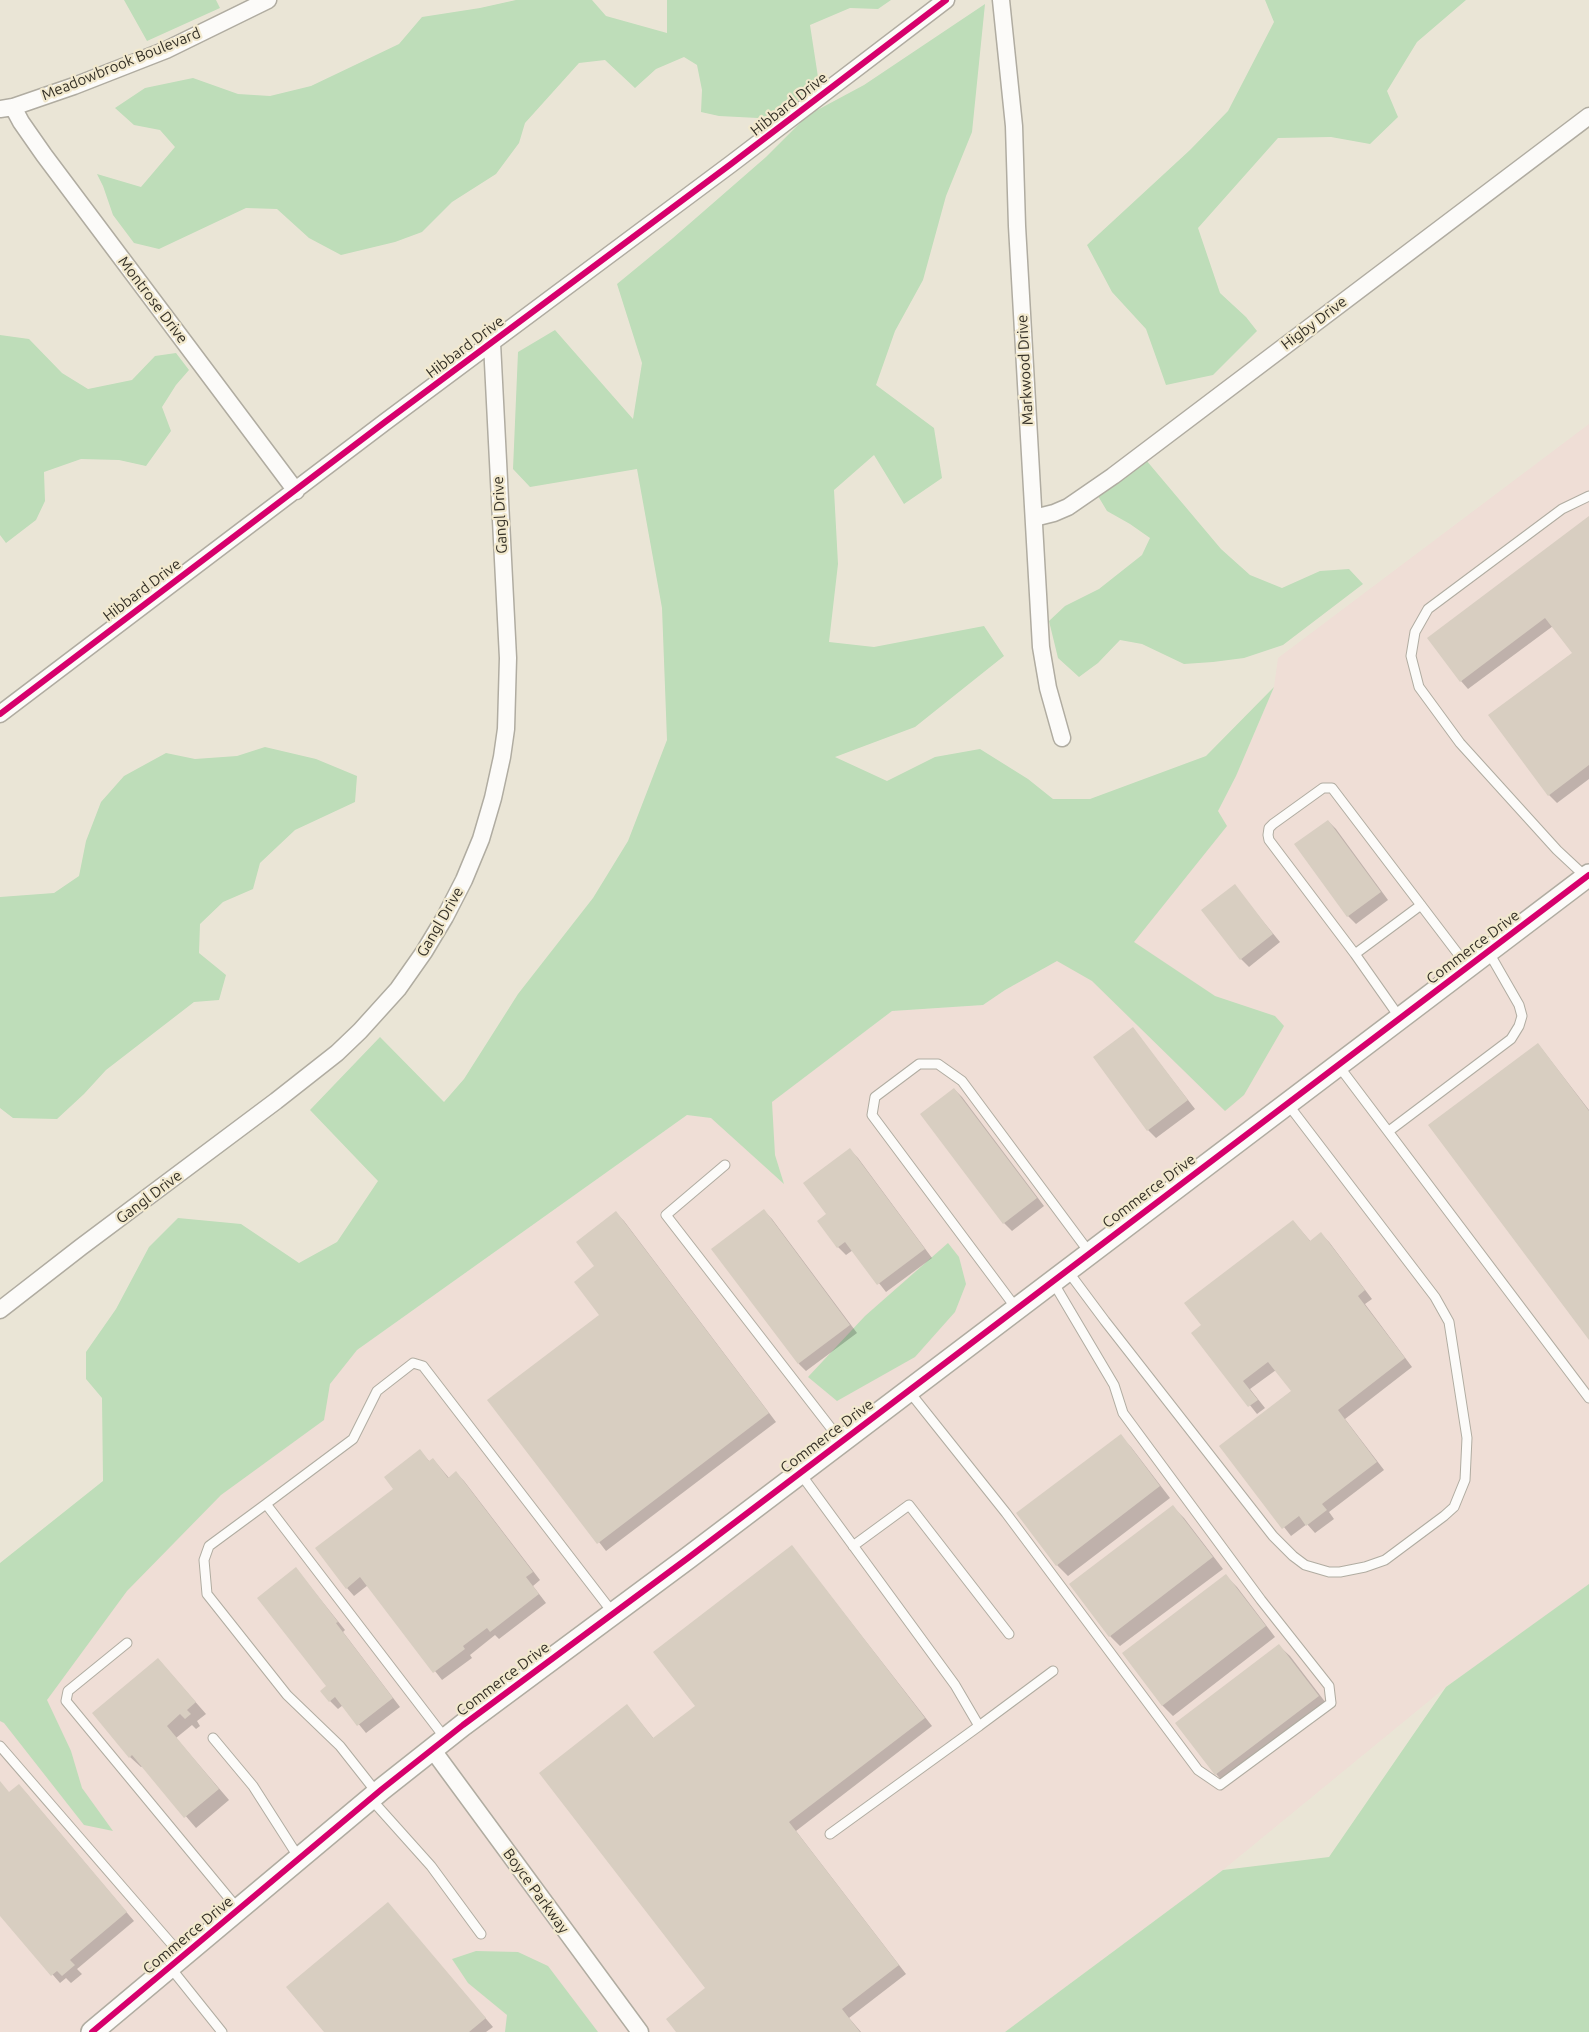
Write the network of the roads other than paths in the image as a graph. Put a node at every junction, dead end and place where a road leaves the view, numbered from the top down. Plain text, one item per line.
1 (268, 0) edge
2 (946, 0) edge
3 (1001, 0) edge
4 (7, 108) edge
5 (1589, 116) edge
6 (492, 343) junction
7 (296, 491) junction
8 (1589, 496) edge
9 (1034, 518) junction
10 (0, 714) edge
11 (1062, 738) dead end
12 (1588, 877) edge
13 (1421, 905) junction
14 (1488, 951) junction
15 (1355, 954) junction
16 (1468, 967) junction
17 (1400, 1018) junction
18 (1338, 1064) junction
19 (1287, 1103) junction
20 (1389, 1131) junction
21 (725, 1165) dead end
22 (1089, 1252) junction
23 (1060, 1275) junction
24 (1016, 1308) junction
25 (0, 1310) edge
26 (908, 1390) junction
27 (1589, 1398) edge
28 (841, 1441) junction
29 (800, 1473) junction
30 (266, 1504) junction
31 (853, 1546) junction
32 (613, 1613) junction
33 (1009, 1634) dead end
34 (126, 1643) dead end
35 (1053, 1671) dead end
36 (979, 1726) junction
37 (213, 1738) dead end
38 (439, 1744) junction
39 (0, 1746) edge
40 (375, 1797) junction
41 (830, 1834) dead end
42 (300, 1859) junction
43 (238, 1910) junction
44 (481, 1934) dead end
45 (176, 1961) junction
46 (92, 2032) edge
47 (222, 2032) edge
48 (640, 2032) edge

1 - 4 street, Meadowbrook Boulevard
2 - 6 street, Hibbard Drive
3 - 9 street, Markwood Drive
4 - 7 street, Montrose Drive
5 - 9 street, Higby Drive
6 - 7 street, Hibbard Drive
6 - 25 street, Gangl Drive
7 - 10 street, Hibbard Drive
8 - 12 lane
9 - 11 street, Markwood Drive
12 - 14 street, Commerce Drive
13 - 15 lane
13 - 15 lane
13 - 16 lane
14 - 16 street, Commerce Drive
14 - 20 lane
15 - 17 lane
16 - 17 street, Commerce Drive
17 - 18 street, Commerce Drive
18 - 19 street, Commerce Drive
18 - 20 lane
19 - 22 street, Commerce Drive
19 - 23 lane
20 - 27 lane
21 - 28 lane
22 - 23 street, Commerce Drive
22 - 24 lane
23 - 24 street, Commerce Drive
23 - 26 lane
24 - 26 street, Commerce Drive
26 - 28 street, Commerce Drive
28 - 29 street, Commerce Drive
29 - 31 lane
29 - 32 street, Commerce Drive
30 - 32 lane
30 - 38 lane
30 - 40 lane
31 - 33 lane
31 - 36 lane
32 - 38 street, Commerce Drive
34 - 43 lane
35 - 36 lane
36 - 41 lane
37 - 42 lane
38 - 40 street, Commerce Drive
38 - 48 street, Boyce Parkway
39 - 45 lane
40 - 42 street, Commerce Drive
40 - 44 lane
42 - 43 street, Commerce Drive
43 - 45 street, Commerce Drive
45 - 46 street, Commerce Drive
45 - 47 lane

